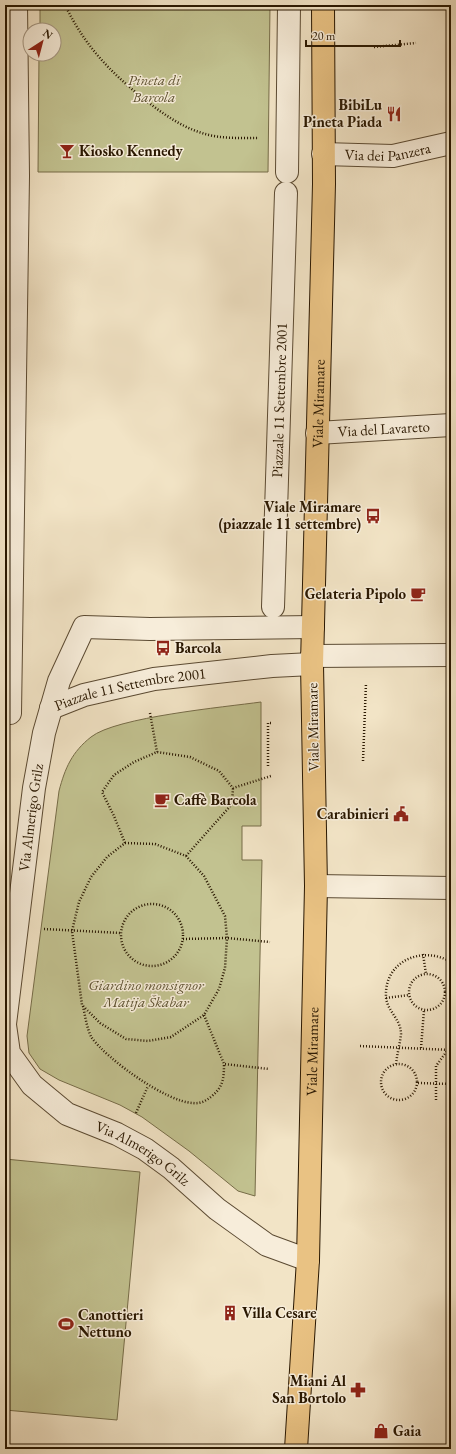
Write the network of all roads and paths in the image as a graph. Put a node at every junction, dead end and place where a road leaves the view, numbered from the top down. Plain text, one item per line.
1 (16, 5) edge
2 (65, 5) edge
3 (228, 5) edge
4 (323, 5) edge
5 (283, 7) edge
6 (416, 43) dead end
7 (374, 47) dead end
8 (286, 130) junction
9 (451, 143) edge
10 (323, 154) junction
11 (11, 176) edge
12 (451, 425) edge
13 (317, 433) junction
14 (273, 607) dead end
15 (313, 627) junction
16 (451, 655) edge
17 (367, 657) junction
18 (312, 660) junction
19 (51, 708) junction
20 (8, 712) edge
21 (150, 713) dead end
22 (272, 723) dead end
23 (157, 752) junction
24 (363, 761) dead end
25 (268, 766) dead end
26 (272, 776) dead end
27 (233, 788) junction
28 (126, 843) junction
29 (186, 856) junction
30 (316, 886) junction
31 (451, 888) edge
32 (42, 929) dead end
33 (72, 931) junction
34 (121, 933) junction
35 (227, 938) junction
36 (183, 939) junction
37 (270, 942) dead end
38 (423, 954) junction
39 (451, 962) edge
40 (426, 974) junction
41 (409, 995) junction
42 (386, 998) junction
43 (82, 1005) junction
44 (424, 1010) junction
45 (204, 1015) junction
46 (5, 1024) edge
47 (360, 1046) dead end
48 (398, 1047) junction
49 (420, 1048) junction
50 (447, 1050) junction
51 (451, 1050) edge
52 (224, 1064) junction
53 (396, 1064) junction
54 (269, 1069) dead end
55 (418, 1083) junction
56 (435, 1084) junction
57 (451, 1084) edge
58 (148, 1086) junction
59 (436, 1100) dead end
60 (134, 1118) dead end
61 (308, 1260) junction
62 (296, 1449) edge

1 - 11 street
2 - 8 path
3 - 5 path
4 - 10 main road, Viale Miramare
5 - 8 street, Piazzale 11 Settembre 2001
6 - 7 path
8 - 14 street, Piazzale 11 Settembre 2001
9 - 10 street, Via dei Panzera
10 - 13 main road, Viale Miramare
11 - 20 street
12 - 13 street, Via del Lavareto
13 - 15 main road, Viale Miramare
15 - 18 main road, Viale Miramare
15 - 19 street, Piazzale 11 Settembre 2001
16 - 17 street, Piazzale 11 Settembre 2001
17 - 18 street, Piazzale 11 Settembre 2001
17 - 24 path
18 - 19 street, Piazzale 11 Settembre 2001
18 - 30 main road, Viale Miramare
19 - 46 street, Via Almerigo Grilz
21 - 23 path
22 - 25 path
23 - 27 path
23 - 28 path
26 - 27 path
27 - 29 path
28 - 29 path
28 - 33 path
29 - 35 path
30 - 31 street
30 - 61 main road, Viale Miramare
32 - 33 path
33 - 34 path
33 - 43 path
34 - 36 path
34 - 36 path
35 - 36 path
35 - 37 path
35 - 45 path
38 - 39 path
38 - 40 path
38 - 42 path
40 - 41 path
40 - 44 path
41 - 42 path
41 - 44 path
42 - 48 path
43 - 45 path
43 - 58 path
44 - 49 path
45 - 52 path
46 - 61 street, Via Almerigo Grilz
47 - 48 path
48 - 49 path
48 - 53 path
49 - 50 path
50 - 51 path
50 - 56 path
52 - 54 path
52 - 58 path
53 - 55 path
53 - 55 path
55 - 56 path
56 - 57 path
56 - 59 path
58 - 60 path
61 - 62 main road, Viale Miramare

